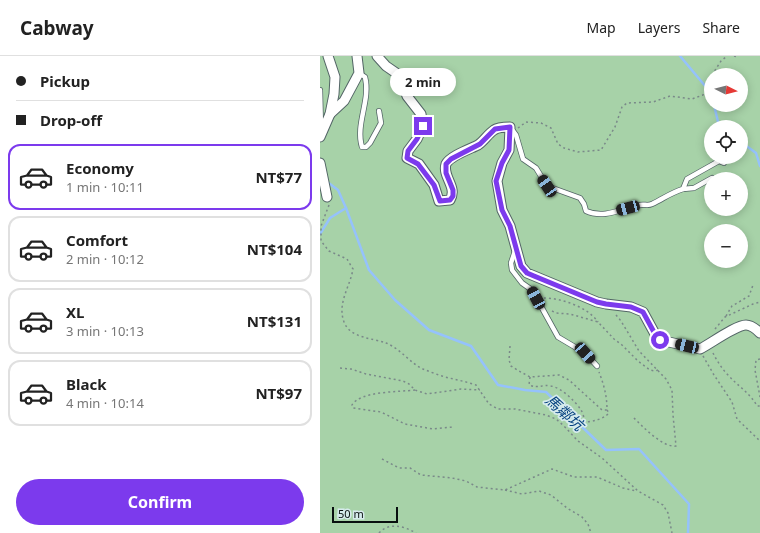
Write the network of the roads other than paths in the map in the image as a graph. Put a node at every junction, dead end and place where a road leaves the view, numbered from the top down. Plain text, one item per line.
1 (328, 56) edge
2 (357, 56) edge
3 (377, 56) edge
4 (359, 74) junction
5 (320, 90) edge
6 (379, 111) dead end
7 (330, 114) junction
8 (510, 127) junction
9 (320, 135) edge
10 (320, 163) edge
11 (714, 164) edge
12 (704, 182) edge
13 (683, 189) junction
14 (324, 195) edge
15 (516, 250) junction
16 (760, 333) edge
17 (597, 366) road end

1 - 7 street
2 - 4 street
3 - 8 street
4 - 6 lane
4 - 7 street
5 - 9 lane
7 - 9 street
8 - 13 lane
8 - 15 street
10 - 14 street
11 - 13 lane
12 - 13 lane
15 - 16 street
15 - 17 lane

